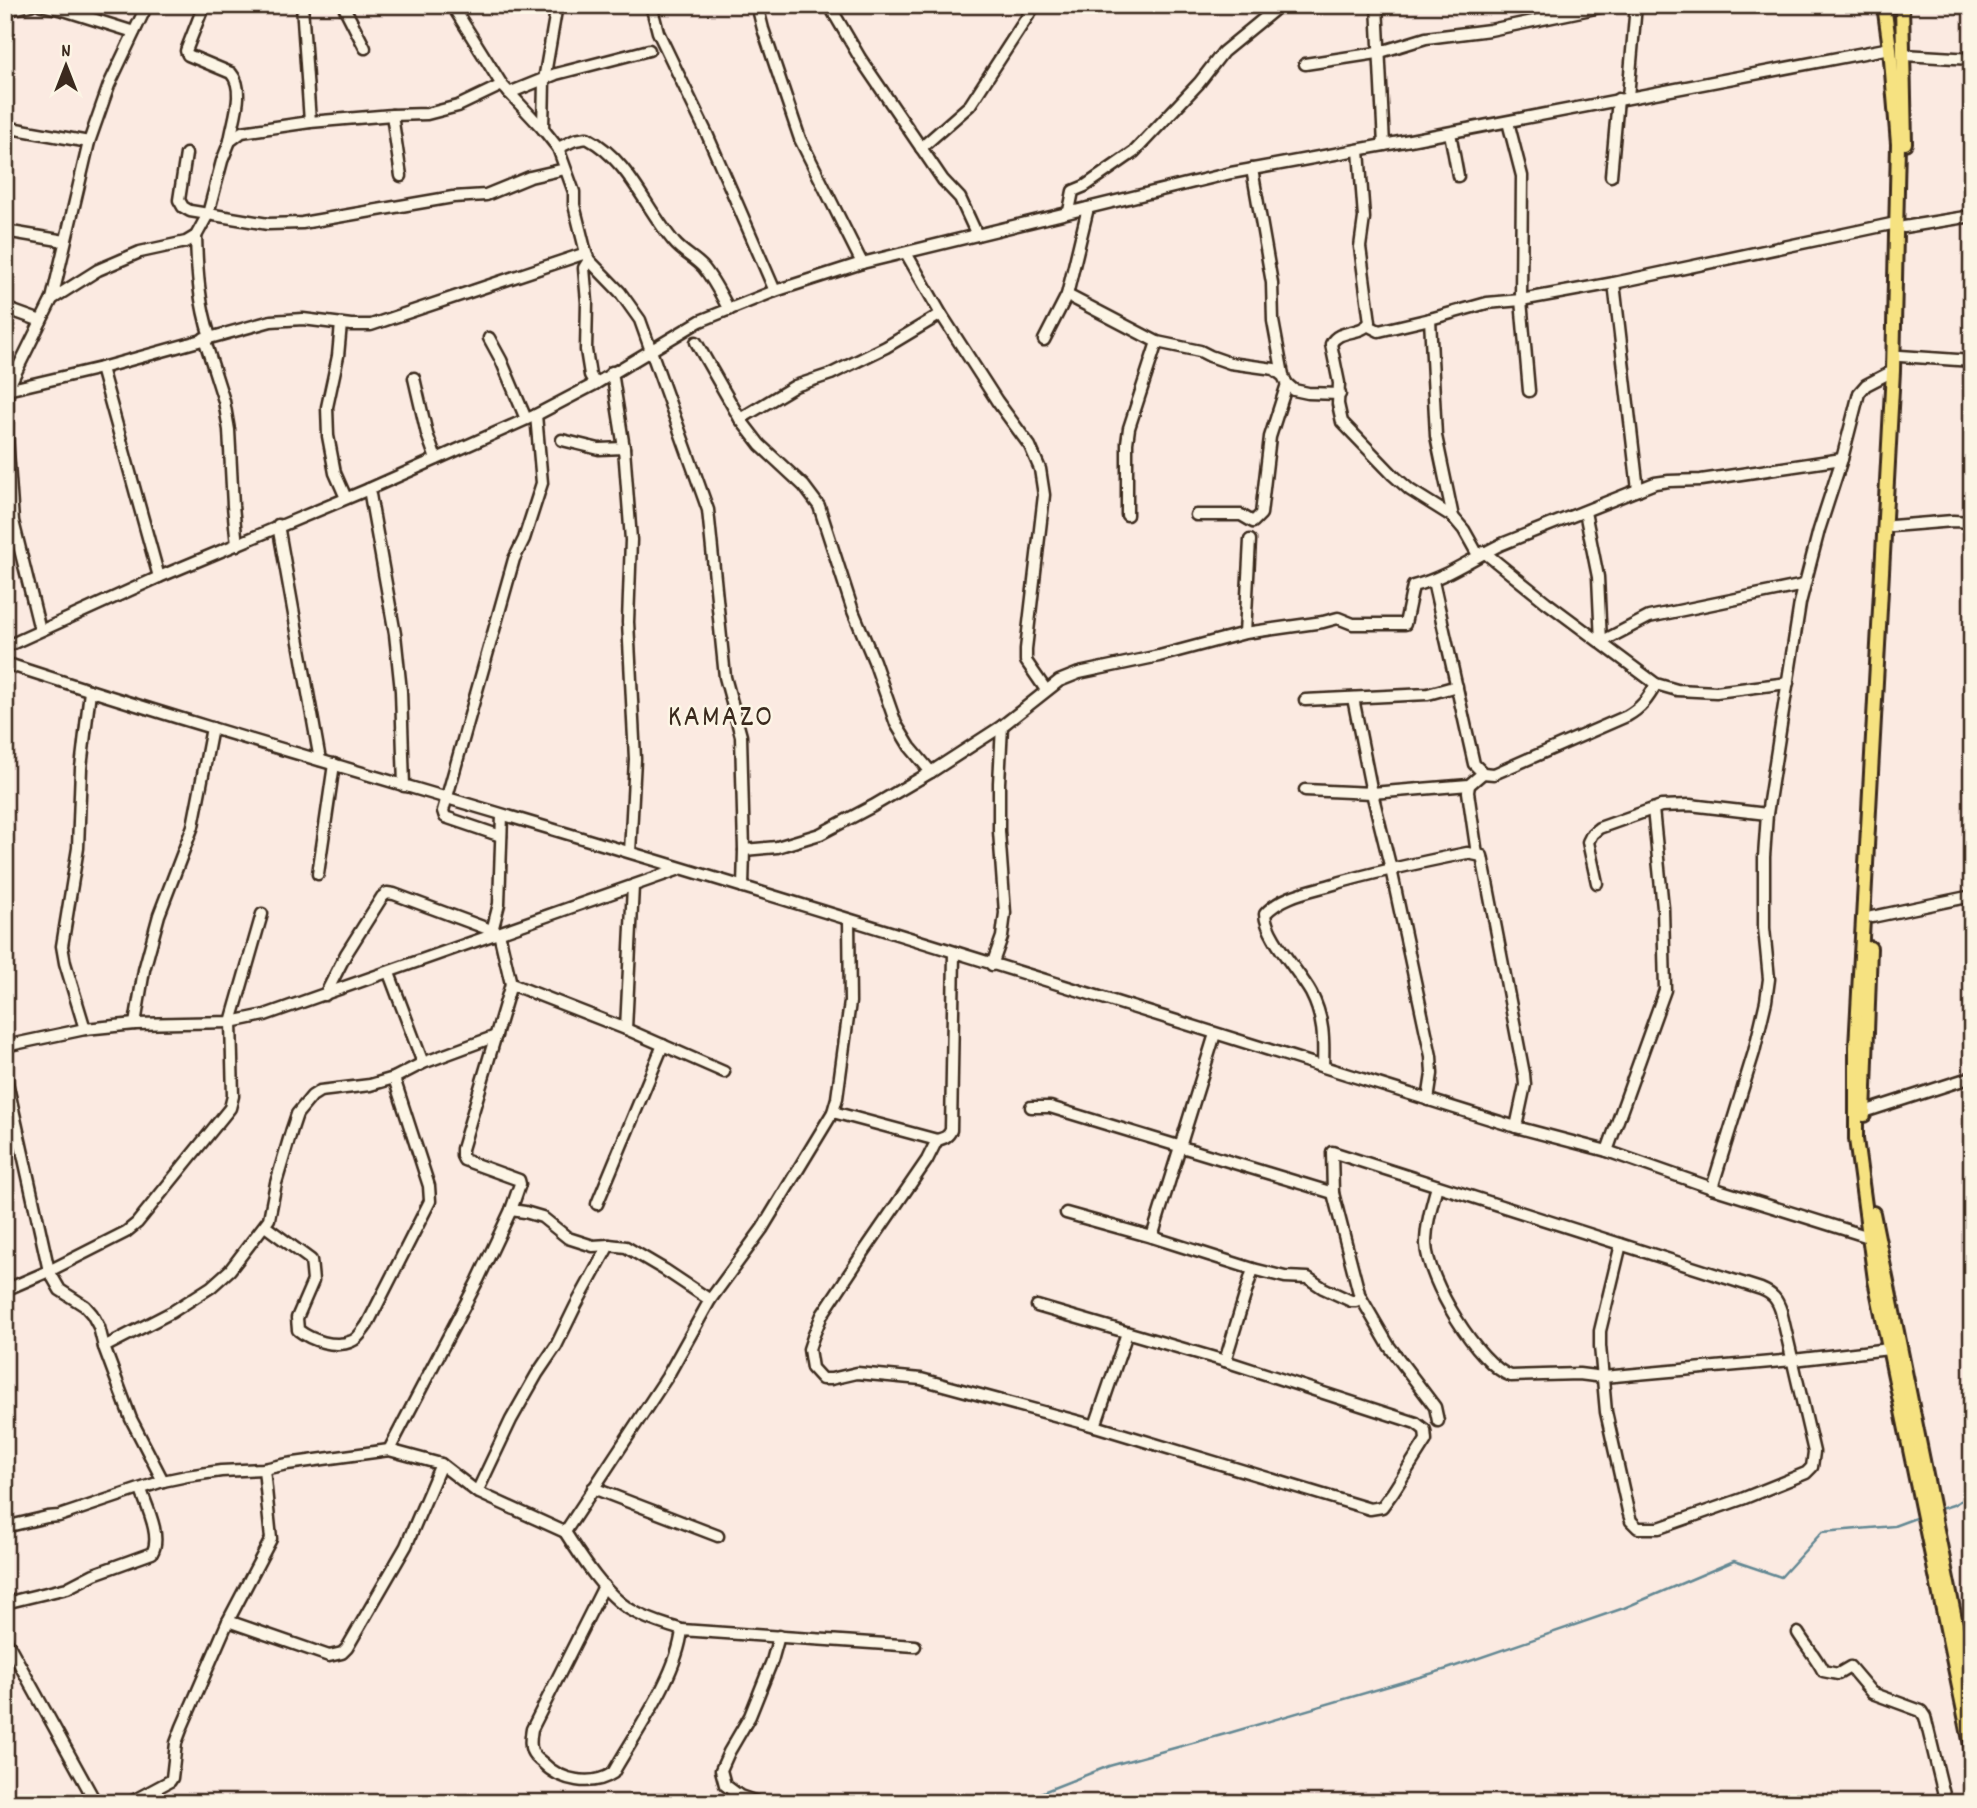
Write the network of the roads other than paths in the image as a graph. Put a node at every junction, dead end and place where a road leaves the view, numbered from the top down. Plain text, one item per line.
1 (31, 5) edge
2 (41, 5) edge
3 (146, 5) edge
4 (204, 5) edge
5 (302, 5) edge
6 (342, 5) edge
7 (452, 5) edge
8 (557, 5) edge
9 (651, 5) edge
10 (830, 5) edge
11 (1035, 5) edge
12 (1277, 5) edge
13 (1377, 5) edge
14 (1610, 5) edge
15 (1636, 5) edge
16 (1884, 5) edge
17 (1904, 7) edge
18 (758, 8) edge
19 (5, 11) edge
20 (134, 32) junction
21 (365, 48) dead end
22 (1890, 48) junction
23 (649, 50) dead end
24 (1379, 51) junction
25 (1904, 55) junction
26 (1972, 59) edge
27 (1305, 64) dead end
28 (544, 80) junction
29 (506, 89) junction
30 (1623, 98) junction
31 (392, 115) junction
32 (310, 122) junction
33 (1508, 122) junction
34 (5, 127) edge
35 (543, 129) junction
36 (1450, 133) junction
37 (230, 141) junction
38 (89, 142) junction
39 (1384, 145) junction
40 (558, 148) junction
41 (921, 148) junction
42 (1359, 150) junction
43 (186, 154) dead end
44 (565, 169) junction
45 (1252, 169) junction
46 (401, 176) dead end
47 (1458, 176) dead end
48 (1612, 176) dead end
49 (1088, 208) junction
50 (1069, 211) junction
51 (208, 214) junction
52 (1972, 216) edge
53 (1900, 225) junction
54 (5, 231) edge
55 (977, 235) junction
56 (196, 236) junction
57 (65, 241) junction
58 (906, 253) junction
59 (587, 257) junction
60 (862, 263) junction
61 (1614, 284) junction
62 (775, 291) junction
63 (1068, 295) junction
64 (52, 299) junction
65 (1521, 300) junction
66 (5, 308) edge
67 (729, 310) junction
68 (941, 314) junction
69 (1430, 319) junction
70 (41, 321) junction
71 (341, 324) junction
72 (1368, 326) junction
73 (207, 338) junction
74 (489, 338) dead end
75 (1044, 340) dead end
76 (696, 342) dead end
77 (1157, 342) junction
78 (651, 352) junction
79 (1900, 356) junction
80 (1972, 361) edge
81 (101, 368) junction
82 (1893, 371) junction
83 (612, 372) junction
84 (414, 378) dead end
85 (1285, 380) junction
86 (594, 384) junction
87 (7, 390) junction
88 (1530, 391) dead end
89 (1340, 394) junction
90 (531, 417) junction
91 (740, 419) junction
92 (562, 440) dead end
93 (624, 448) junction
94 (1842, 458) junction
95 (436, 459) junction
96 (369, 489) junction
97 (1638, 490) junction
98 (346, 498) junction
99 (1586, 512) junction
100 (1127, 515) dead end
101 (1196, 515) dead end
102 (1453, 517) junction
103 (1972, 522) edge
104 (278, 525) junction
105 (1892, 527) junction
106 (1251, 540) dead end
107 (237, 545) junction
108 (1481, 554) junction
109 (1887, 558) junction
110 (159, 576) junction
111 (1433, 581) junction
112 (1804, 585) junction
113 (40, 630) junction
114 (1245, 633) junction
115 (1601, 642) junction
116 (5, 646) edge
117 (5, 663) edge
118 (1788, 683) junction
119 (1656, 684) junction
120 (1457, 686) junction
121 (1046, 690) junction
122 (90, 691) junction
123 (1353, 698) junction
124 (1305, 700) dead end
125 (1002, 726) junction
126 (212, 728) junction
127 (320, 760) junction
128 (334, 764) junction
129 (931, 772) junction
130 (1483, 773) junction
131 (1469, 785) junction
132 (404, 786) junction
133 (1305, 790) dead end
134 (1372, 793) junction
135 (447, 799) junction
136 (1653, 809) junction
137 (1767, 814) junction
138 (502, 815) junction
139 (501, 836) junction
140 (744, 850) junction
141 (630, 852) junction
142 (1477, 854) junction
143 (681, 868) junction
144 (1391, 869) junction
145 (318, 874) dead end
146 (1597, 883) dead end
147 (633, 886) junction
148 (743, 887) junction
149 (1972, 896) edge
150 (262, 915) dead end
151 (1872, 917) junction
152 (849, 920) junction
153 (496, 932) junction
154 (954, 953) junction
155 (992, 965) junction
156 (389, 973) junction
157 (511, 984) junction
158 (325, 995) junction
159 (231, 1021) junction
160 (135, 1024) junction
161 (85, 1029) junction
162 (626, 1029) junction
163 (1215, 1034) junction
164 (496, 1036) junction
165 (663, 1045) junction
166 (5, 1046) edge
167 (423, 1063) junction
168 (1323, 1067) junction
169 (724, 1072) dead end
170 (5, 1073) edge
171 (1972, 1077) edge
172 (394, 1078) junction
173 (1429, 1100) junction
174 (1031, 1107) dead end
175 (833, 1112) junction
176 (1864, 1112) junction
177 (1516, 1127) junction
178 (937, 1140) junction
179 (1180, 1146) junction
180 (1607, 1150) junction
181 (1437, 1185) junction
182 (1712, 1188) junction
183 (1333, 1192) junction
184 (597, 1204) dead end
185 (511, 1210) junction
186 (1066, 1213) dead end
187 (265, 1226) junction
188 (1152, 1237) junction
189 (1869, 1237) junction
190 (1621, 1244) junction
191 (609, 1245) junction
192 (1253, 1269) junction
193 (49, 1271) junction
194 (5, 1290) edge
195 (1360, 1296) junction
196 (710, 1300) junction
197 (1037, 1307) dead end
198 (1127, 1333) junction
199 (104, 1347) junction
200 (1889, 1349) junction
201 (1793, 1360) junction
202 (1225, 1361) junction
203 (1603, 1377) junction
204 (1438, 1421) dead end
205 (1095, 1426) junction
206 (389, 1450) junction
207 (441, 1464) junction
208 (264, 1469) junction
209 (163, 1481) junction
210 (593, 1488) junction
211 (141, 1490) junction
212 (477, 1492) junction
213 (5, 1527) edge
214 (565, 1532) junction
215 (718, 1536) dead end
216 (604, 1586) junction
217 (5, 1603) edge
218 (228, 1621) junction
219 (682, 1630) junction
220 (1798, 1633) dead end
221 (779, 1636) junction
222 (5, 1638) edge
223 (915, 1646) dead end
224 (1972, 1703) edge
225 (1972, 1750) edge
226 (96, 1803) edge
227 (129, 1803) edge
228 (760, 1803) edge
229 (1946, 1803) edge

1 - 19 street
2 - 20 street
3 - 20 street
4 - 37 street
5 - 32 street
6 - 21 street
7 - 29 street
8 - 28 street
9 - 62 street
10 - 41 street
11 - 41 street
12 - 50 street
13 - 24 street
14 - 24 street
15 - 30 street
16 - 22 main road
17 - 25 main road
18 - 60 street
20 - 38 street
22 - 30 street
22 - 53 main road
23 - 28 street
24 - 27 street
24 - 39 street
25 - 26 street
25 - 53 main road
28 - 29 street
28 - 35 street
29 - 31 street
29 - 35 street
30 - 33 street
30 - 48 street
31 - 32 street
31 - 46 street
32 - 37 street
33 - 36 street
33 - 65 street
34 - 38 street
35 - 40 street
36 - 39 street
36 - 47 street
37 - 51 street
38 - 57 street
39 - 42 street
40 - 44 street
40 - 67 street
41 - 55 street
42 - 45 street
42 - 72 street
43 - 51 street
44 - 51 street
44 - 59 street
45 - 49 street
45 - 85 street
49 - 50 street
49 - 63 street
50 - 55 street
51 - 56 street
52 - 53 street
53 - 61 street
53 - 79 main road
53 - 82 main road
54 - 57 street
55 - 58 street
56 - 64 street
56 - 73 street
57 - 64 street
58 - 60 street
58 - 68 street
59 - 71 street
59 - 78 street
59 - 86 street
60 - 62 street
61 - 65 street
61 - 97 street
62 - 67 street
63 - 75 street
63 - 77 street
64 - 70 street
65 - 69 street
65 - 88 street
66 - 70 street
67 - 78 street
68 - 91 street
68 - 121 street
69 - 72 street
69 - 102 street
70 - 87 street
71 - 73 street
71 - 98 street
72 - 89 street
73 - 81 street
73 - 107 street
74 - 90 street
76 - 91 street
77 - 85 street
77 - 100 street
78 - 83 street
78 - 140 street
79 - 80 street
79 - 105 main road
81 - 87 street
81 - 110 street
82 - 94 street
82 - 109 main road
83 - 86 street
83 - 93 street
84 - 95 street
85 - 89 street
85 - 101 street
86 - 90 street
87 - 113 street
89 - 102 street
90 - 95 street
90 - 135 street
91 - 129 street
92 - 93 street
93 - 141 street
94 - 97 street
94 - 112 street
95 - 96 street
96 - 98 street
96 - 132 street
97 - 99 street
98 - 104 street
99 - 108 street
99 - 115 street
102 - 108 street
103 - 105 street
104 - 107 street
104 - 127 street
105 - 109 main road
106 - 114 street
107 - 110 street
108 - 111 street
108 - 115 street
109 - 151 main road
109 - 189 main road
110 - 113 street
111 - 114 street
111 - 120 street
112 - 115 street
112 - 118 street
113 - 116 street
114 - 121 street
115 - 119 street
117 - 122 street
118 - 119 street
118 - 137 street
119 - 130 street
120 - 123 street
120 - 130 street
121 - 125 street
122 - 126 street
122 - 161 street
123 - 124 street
123 - 134 street
125 - 129 street
125 - 155 street
126 - 127 street
126 - 160 street
127 - 128 street
128 - 132 street
128 - 145 street
129 - 140 street
130 - 131 street
131 - 134 street
131 - 142 street
132 - 135 street
133 - 134 street
134 - 144 street
135 - 138 street
135 - 139 street
136 - 137 street
136 - 146 street
136 - 180 street
137 - 182 street
138 - 139 street
138 - 141 street
139 - 153 street
140 - 148 street
141 - 143 street
142 - 144 street
142 - 177 street
143 - 147 street
143 - 148 street
144 - 168 street
144 - 173 street
147 - 153 street
147 - 162 street
148 - 152 street
149 - 151 street
150 - 159 street
151 - 176 main road
152 - 154 street
152 - 175 street
153 - 156 street
153 - 157 street
153 - 158 street
154 - 155 street
154 - 178 street
155 - 163 street
156 - 158 street
156 - 167 street
157 - 162 street
157 - 164 street
158 - 159 street
159 - 160 street
159 - 193 street
160 - 161 street
161 - 166 street
162 - 165 street
163 - 168 street
163 - 179 street
164 - 167 street
164 - 185 street
165 - 169 street
165 - 184 street
167 - 172 street
168 - 173 street
170 - 193 street
171 - 176 street
172 - 187 street
172 - 187 street
173 - 177 street
174 - 179 street
175 - 178 street
175 - 196 street
176 - 224 main road
177 - 180 street
178 - 205 street
179 - 183 street
179 - 188 street
180 - 182 street
181 - 183 street
181 - 190 street
181 - 203 street
182 - 189 street
183 - 195 street
185 - 191 street
185 - 206 street
186 - 188 street
187 - 199 street
188 - 192 street
189 - 200 main road
190 - 201 street
190 - 203 street
191 - 196 street
191 - 212 street
192 - 195 street
192 - 202 street
193 - 194 street
193 - 199 street
195 - 204 street
196 - 210 street
197 - 198 street
198 - 202 street
198 - 205 street
199 - 209 street
200 - 201 street
200 - 225 main road
201 - 203 street
201 - 203 street
202 - 205 street
206 - 207 street
206 - 208 street
207 - 212 street
207 - 218 street
208 - 209 street
208 - 218 street
209 - 211 street
210 - 214 street
210 - 215 street
211 - 213 street
211 - 217 street
212 - 214 street
214 - 216 street
216 - 219 street
216 - 219 street
218 - 227 street
219 - 221 street
220 - 229 street
221 - 223 street
221 - 228 street
222 - 226 street

